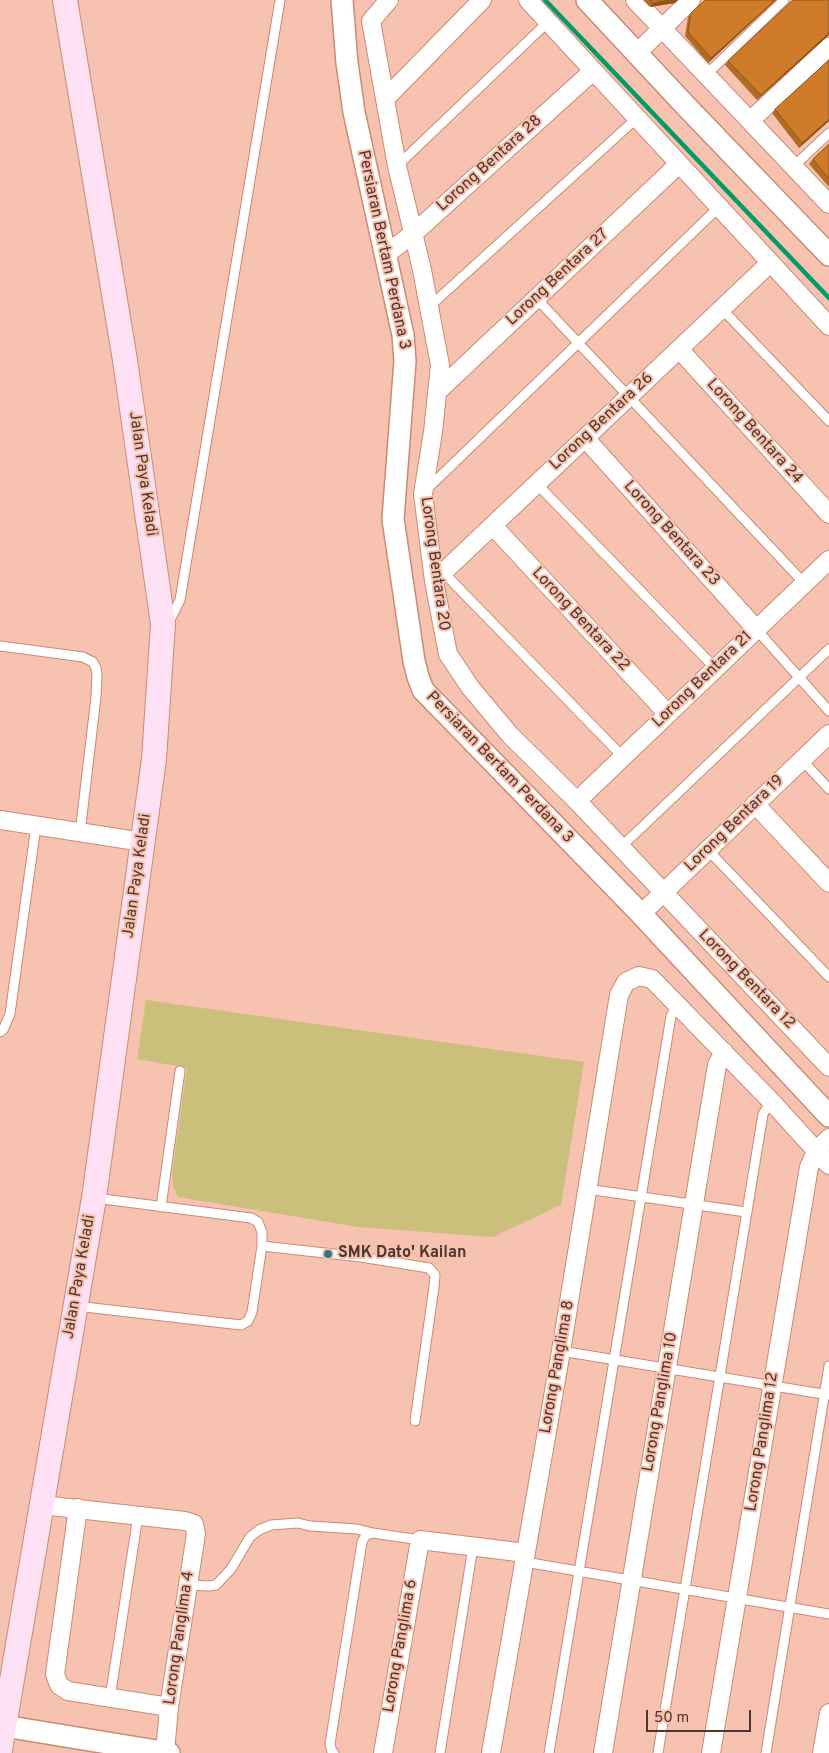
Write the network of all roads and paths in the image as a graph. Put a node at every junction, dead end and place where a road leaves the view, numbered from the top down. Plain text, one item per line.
1 (65, 0) edge
2 (280, 0) edge
3 (342, 0) edge
4 (389, 0) edge
5 (482, 0) edge
6 (528, 0) edge
7 (587, 0) edge
8 (634, 0) edge
9 (691, 0) edge
10 (784, 0) edge
11 (548, 22) junction
12 (661, 28) junction
13 (829, 47) edge
14 (637, 53) junction
15 (594, 71) junction
16 (707, 74) junction
17 (385, 99) junction
18 (637, 118) junction
19 (750, 121) junction
20 (829, 133) edge
21 (679, 164) junction
22 (397, 166) junction
23 (794, 167) junction
24 (829, 204) edge
25 (719, 207) junction
26 (414, 233) junction
27 (385, 255) junction
28 (829, 255) edge
29 (770, 263) junction
30 (536, 298) junction
31 (429, 307) junction
32 (722, 309) junction
33 (829, 326) edge
34 (578, 343) junction
35 (679, 349) junction
36 (437, 392) junction
37 (629, 397) junction
38 (829, 421) edge
39 (585, 438) junction
40 (537, 484) junction
41 (423, 494) junction
42 (829, 514) edge
43 (492, 526) junction
44 (829, 560) edge
45 (438, 577) junction
46 (804, 583) junction
47 (163, 624) junction
48 (756, 629) junction
49 (0, 646) edge
50 (829, 648) edge
51 (715, 668) junction
52 (799, 677) junction
53 (829, 711) edge
54 (668, 714) junction
55 (829, 734) edge
56 (623, 757) junction
57 (802, 760) junction
58 (829, 789) edge
59 (577, 801) junction
60 (755, 804) junction
61 (0, 820) edge
62 (36, 826) junction
63 (80, 833) junction
64 (143, 842) junction
65 (620, 848) junction
66 (708, 850) junction
67 (829, 883) edge
68 (663, 893) junction
69 (641, 914) junction
70 (829, 977) edge
71 (678, 1004) junction
72 (0, 1032) edge
73 (724, 1052) junction
74 (829, 1067) edge
75 (180, 1071) dead end
76 (771, 1101) junction
77 (829, 1116) edge
78 (829, 1138) edge
79 (816, 1150) junction
80 (829, 1165) edge
81 (587, 1188) junction
82 (640, 1196) junction
83 (94, 1198) junction
84 (695, 1204) junction
85 (161, 1206) junction
86 (746, 1212) junction
87 (262, 1246) junction
88 (76, 1306) junction
89 (561, 1351) junction
90 (614, 1359) junction
91 (829, 1366) edge
92 (667, 1368) junction
93 (719, 1377) junction
94 (773, 1386) junction
95 (826, 1394) edge
96 (415, 1421) dead end
97 (42, 1505) junction
98 (78, 1508) junction
99 (138, 1516) junction
100 (373, 1533) junction
101 (420, 1540) junction
102 (473, 1547) junction
103 (525, 1558) junction
104 (579, 1571) junction
105 (631, 1580) junction
106 (188, 1585) junction
107 (684, 1590) junction
108 (737, 1598) junction
109 (789, 1607) junction
110 (829, 1614) edge
111 (110, 1698) junction
112 (170, 1707) junction
113 (829, 1713) edge
114 (4, 1726) junction
115 (0, 1750) edge
116 (167, 1753) edge
117 (334, 1753) edge
118 (383, 1753) edge
119 (440, 1753) edge
120 (491, 1753) edge
121 (549, 1753) edge
122 (603, 1753) edge
123 (658, 1753) edge
124 (711, 1753) edge
125 (766, 1753) edge
126 (822, 1753) edge

1 - 47 main road, Jalan Paya Keladi
2 - 47 lane
3 - 27 street, Persiaran Bertam Perdana 3
4 - 17 street, Lorong Bentara 20
5 - 17 street
6 - 11 street
7 - 14 street
8 - 12 street
9 - 12 street
10 - 16 lane
11 - 15 street
11 - 22 lane
12 - 14 street
12 - 16 street
13 - 19 street
14 - 28 street
15 - 18 street
15 - 26 street, Lorong Bentara 28
16 - 19 street
17 - 22 street, Lorong Bentara 20
18 - 21 street
18 - 31 lane
19 - 23 street
20 - 23 lane
21 - 25 street
21 - 30 street, Lorong Bentara 27
22 - 26 street, Lorong Bentara 20
23 - 24 street
25 - 29 street
25 - 34 lane
26 - 27 street, Lorong Bentara 28
26 - 31 street, Lorong Bentara 20
27 - 69 street, Persiaran Bertam Perdana 3
29 - 32 street, Lorong Bentara 26
29 - 33 street
30 - 34 lane
30 - 36 street, Lorong Bentara 27
31 - 36 street, Lorong Bentara 20
32 - 35 street, Lorong Bentara 26
32 - 38 lane
34 - 37 lane
34 - 41 lane
35 - 37 street, Lorong Bentara 26
35 - 42 street, Lorong Bentara 24
36 - 41 street, Lorong Bentara 20
37 - 39 street, Lorong Bentara 26
37 - 46 lane
39 - 40 street, Lorong Bentara 26
39 - 48 street, Lorong Bentara 23
40 - 43 street, Lorong Bentara 26
40 - 51 lane
41 - 45 street, Lorong Bentara 20
43 - 45 street, Lorong Bentara 26
43 - 54 street, Lorong Bentara 22
44 - 46 street, Lorong Bentara 21
45 - 56 lane
45 - 59 street, Lorong Bentara 20
46 - 48 street, Lorong Bentara 21
47 - 64 main road, Jalan Paya Keladi
48 - 51 street, Lorong Bentara 21
48 - 52 lane
49 - 63 lane
50 - 52 lane
51 - 54 street, Lorong Bentara 21
52 - 53 lane
52 - 65 lane
54 - 56 street, Lorong Bentara 21
55 - 57 street, Lorong Bentara 19
56 - 59 street, Lorong Bentara 21
57 - 58 lane
57 - 60 street, Lorong Bentara 19
59 - 65 street, Lorong Bentara 20
60 - 66 street, Lorong Bentara 19
60 - 67 street
61 - 62 street
62 - 63 street
62 - 72 lane
63 - 64 street
64 - 83 main road, Jalan Paya Keladi
65 - 68 street, Lorong Bentara 20
66 - 68 street, Lorong Bentara 19
66 - 70 lane
68 - 69 street, Lorong Bentara 19
68 - 74 street, Lorong Bentara 12
69 - 77 street, Persiaran Bertam Perdana 3
71 - 73 street
71 - 81 street, Lorong Panglima 8
71 - 82 lane
73 - 76 street
73 - 84 street, Lorong Panglima 10
75 - 85 lane
76 - 79 street
76 - 86 lane
78 - 79 street, Lorong Panglima 12
79 - 80 street
79 - 94 street, Lorong Panglima 12
81 - 82 lane
81 - 89 street, Lorong Panglima 8
82 - 84 lane
82 - 90 lane
83 - 85 lane
83 - 88 main road, Jalan Paya Keladi
84 - 86 lane
84 - 92 street, Lorong Panglima 10
85 - 87 lane
86 - 93 lane
87 - 88 lane
87 - 96 lane
88 - 97 main road, Jalan Paya Keladi
89 - 90 lane
89 - 103 street, Lorong Panglima 8
90 - 92 lane
90 - 104 lane
91 - 95 lane
92 - 93 lane
92 - 105 street, Lorong Panglima 10
93 - 94 lane
93 - 107 lane
94 - 95 lane
94 - 108 street, Lorong Panglima 12
95 - 109 lane
97 - 98 street
97 - 114 main road, Jalan Paya Keladi
98 - 99 street
98 - 111 street
99 - 106 street, Lorong Panglima 4
99 - 111 lane
100 - 101 lane
100 - 106 lane
100 - 117 lane
101 - 102 street
101 - 118 street, Lorong Panglima 6
102 - 103 street
102 - 119 lane
103 - 104 lane
103 - 120 street, Lorong Panglima 8
104 - 105 lane
104 - 121 lane
105 - 107 lane
105 - 122 street, Lorong Panglima 10
106 - 112 street, Lorong Panglima 4
107 - 108 lane
107 - 123 lane
108 - 109 lane
108 - 124 street, Lorong Panglima 12
109 - 110 lane
109 - 125 lane
111 - 112 street
112 - 116 street, Lorong Panglima 4
113 - 126 street
114 - 115 main road, Jalan Paya Keladi
114 - 116 street

